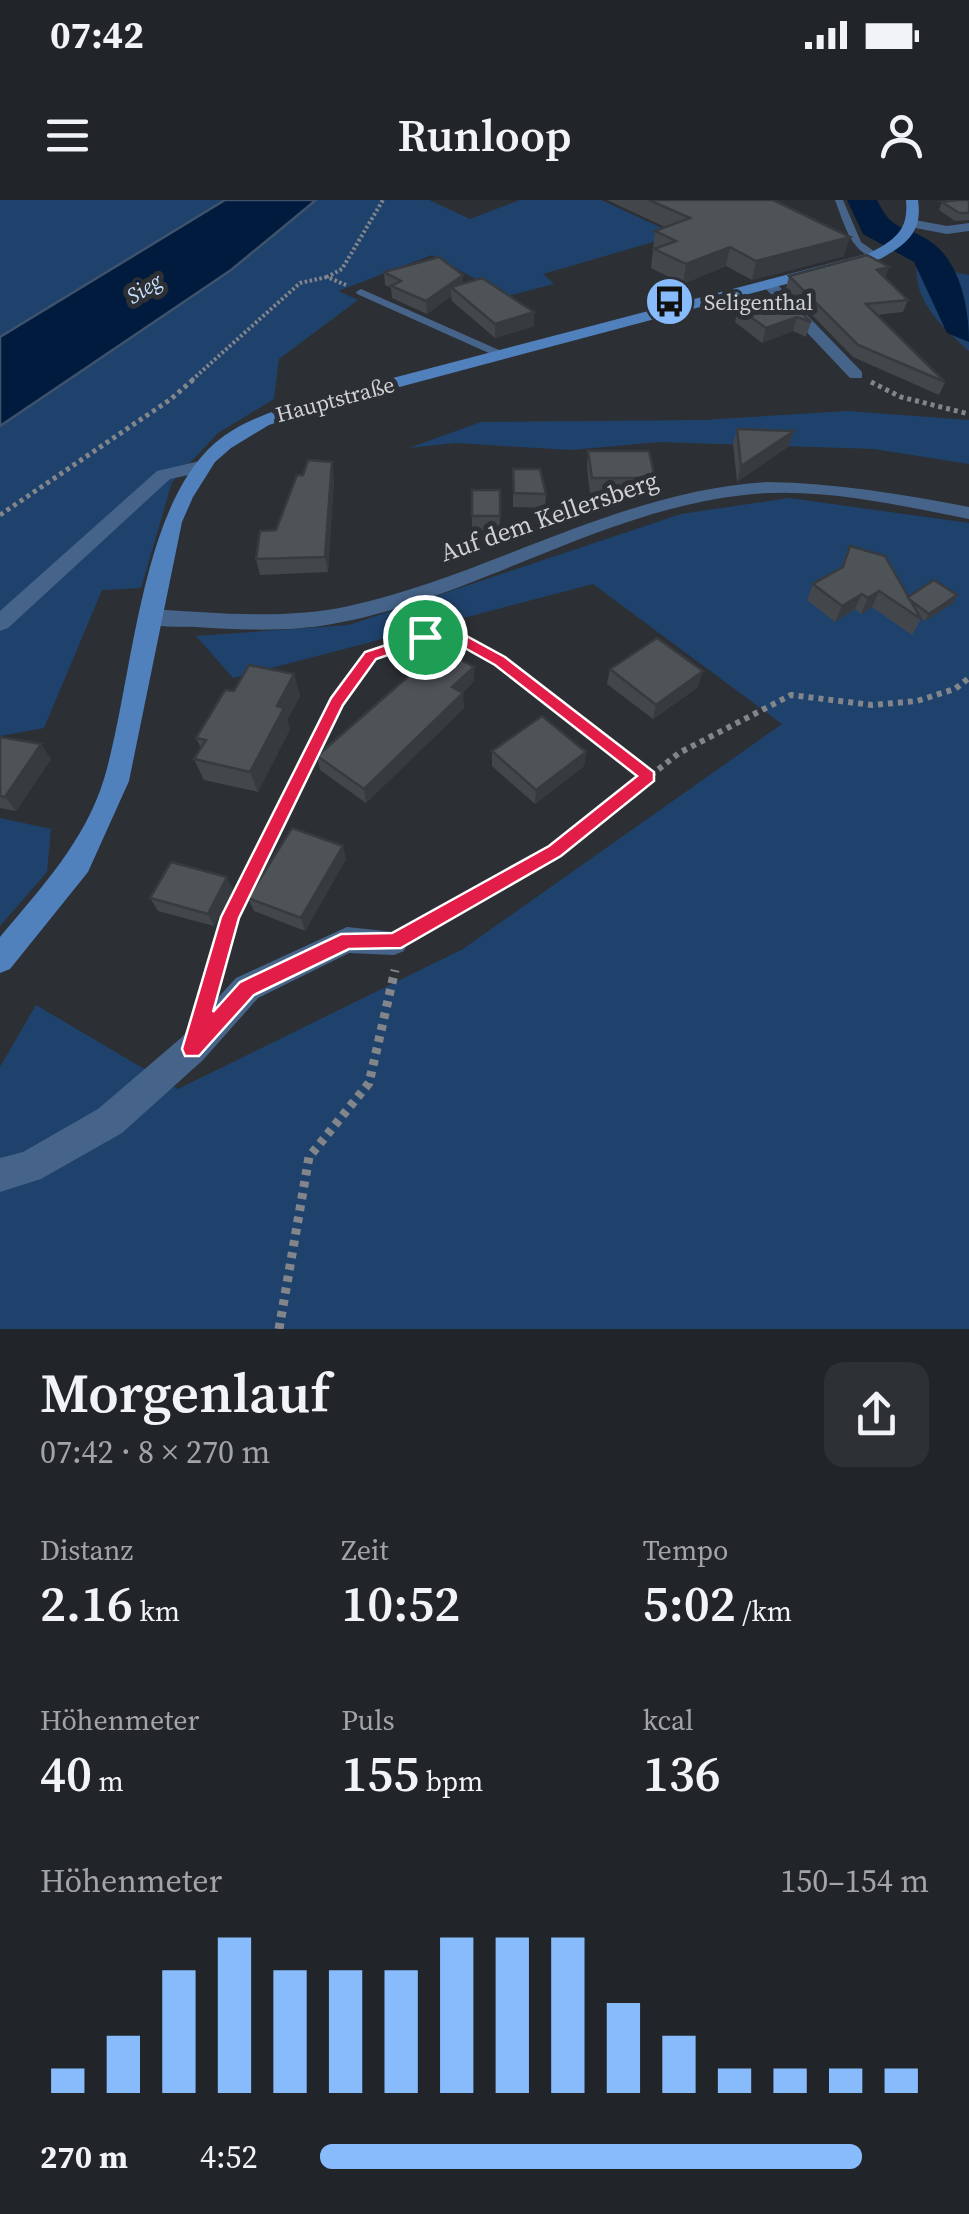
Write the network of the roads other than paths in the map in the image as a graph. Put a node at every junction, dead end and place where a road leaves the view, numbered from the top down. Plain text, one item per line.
1 (839, 200) edge
2 (912, 200) edge
3 (969, 227) edge
4 (912, 229) junction
5 (840, 237) edge
6 (857, 243) junction
7 (875, 256) junction
8 (770, 284) junction
9 (361, 292) road end
10 (504, 356) junction
11 (856, 375) road end
12 (200, 467) junction
13 (969, 512) edge
14 (150, 618) junction
15 (0, 623) edge
16 (394, 942) road end
17 (0, 959) edge
18 (0, 1175) edge

1 - 6 lane
2 - 4 main road
3 - 4 street
4 - 7 main road, Hauptstraße
5 - 6 lane
6 - 7 lane
7 - 8 main road, Hauptstraße
8 - 10 main road, Hauptstraße
8 - 11 street
9 - 10 lane
10 - 12 main road, Hauptstraße
12 - 14 main road, Hauptstraße
12 - 15 street
13 - 14 street, Auf dem Kellersberg
14 - 17 main road, Hauptstraße
16 - 18 street

